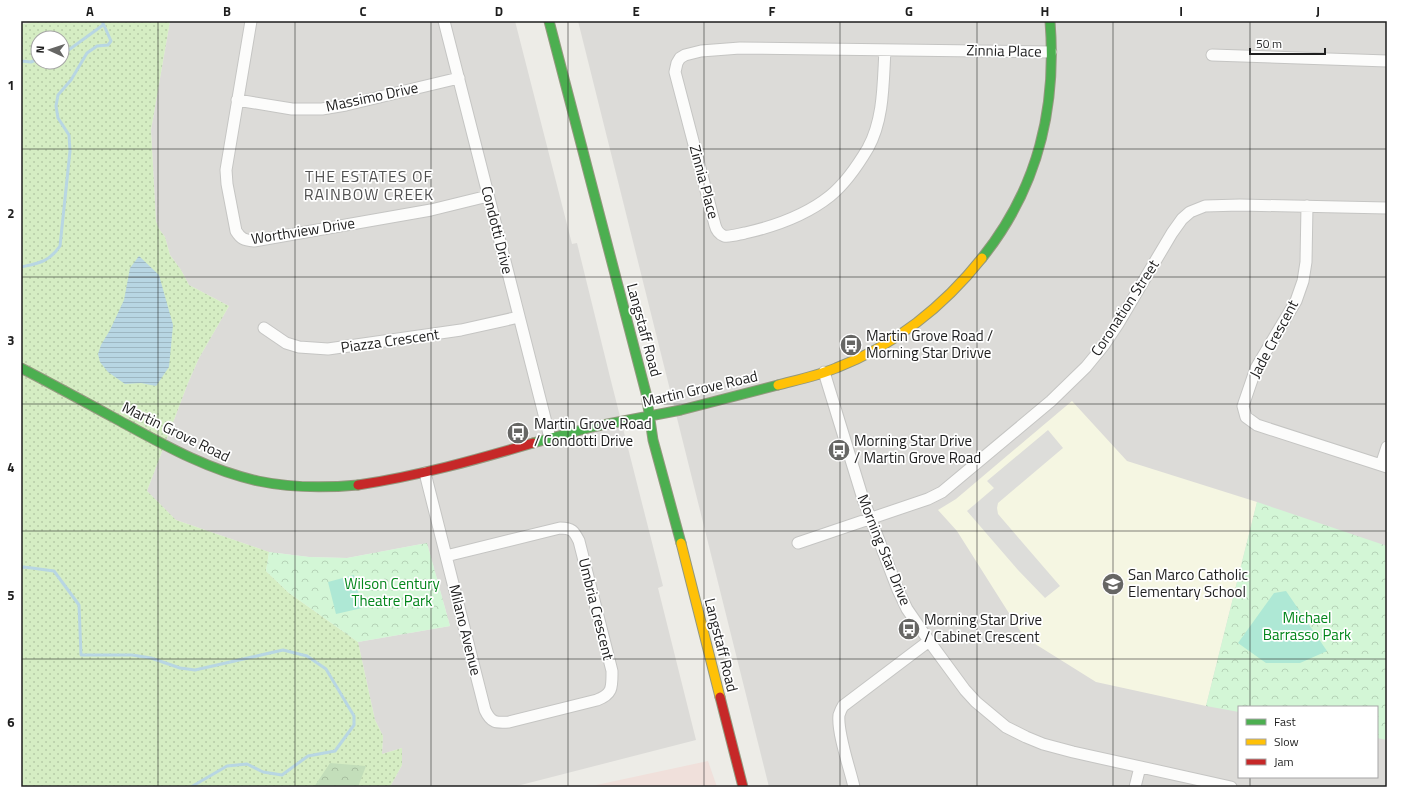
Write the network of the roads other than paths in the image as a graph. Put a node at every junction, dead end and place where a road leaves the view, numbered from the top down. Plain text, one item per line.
1 (251, 21) edge
2 (444, 21) edge
3 (549, 21) edge
4 (1050, 21) edge
5 (885, 50) junction
6 (1051, 52) junction
7 (1212, 55) dead end
8 (1387, 61) edge
9 (459, 78) junction
10 (237, 100) junction
11 (488, 196) junction
12 (1307, 206) junction
13 (1387, 208) edge
14 (519, 317) junction
15 (264, 328) dead end
16 (21, 368) edge
17 (824, 372) junction
18 (649, 416) junction
19 (550, 438) junction
20 (1387, 447) edge
21 (1384, 466) edge
22 (425, 473) junction
23 (870, 519) junction
24 (798, 543) dead end
25 (446, 556) junction
26 (929, 641) junction
27 (488, 717) joint
28 (1140, 767) junction
29 (743, 787) edge
30 (854, 787) edge
31 (1135, 787) edge
32 (1231, 787) edge

1 - 10 street, Worthview Drive
2 - 9 street, Condotti Drive
3 - 18 street, Langstaff Road
4 - 6 street, Martin Grove Road
5 - 5 street, Zinnia Place
5 - 6 street, Zinnia Place
6 - 17 street, Martin Grove Road
7 - 8 street
9 - 10 street, Massimo Drive
9 - 11 street, Condotti Drive
10 - 11 street, Worthview Drive
11 - 14 street, Condotti Drive
12 - 13 street, Coronation Street
12 - 21 street, Jade Crescent
12 - 23 street, Coronation Street
14 - 15 street, Piazza Crescent
14 - 19 street, Condotti Drive
16 - 22 street, Martin Grove Road
17 - 18 street, Martin Grove Road
17 - 23 street, Morning Star Drive
18 - 19 street, Martin Grove Road
18 - 29 street, Langstaff Road
19 - 22 street, Martin Grove Road
20 - 21 street
22 - 25 street, Milano Avenue
23 - 24 street, Coronation Street
23 - 26 street, Morning Star Drive
25 - 27 street, Milano Avenue
25 - 27 street, Umbria Crescent
26 - 28 street, Morning Star Drive
26 - 30 street
28 - 31 street
28 - 32 street, Morning Star Drive

